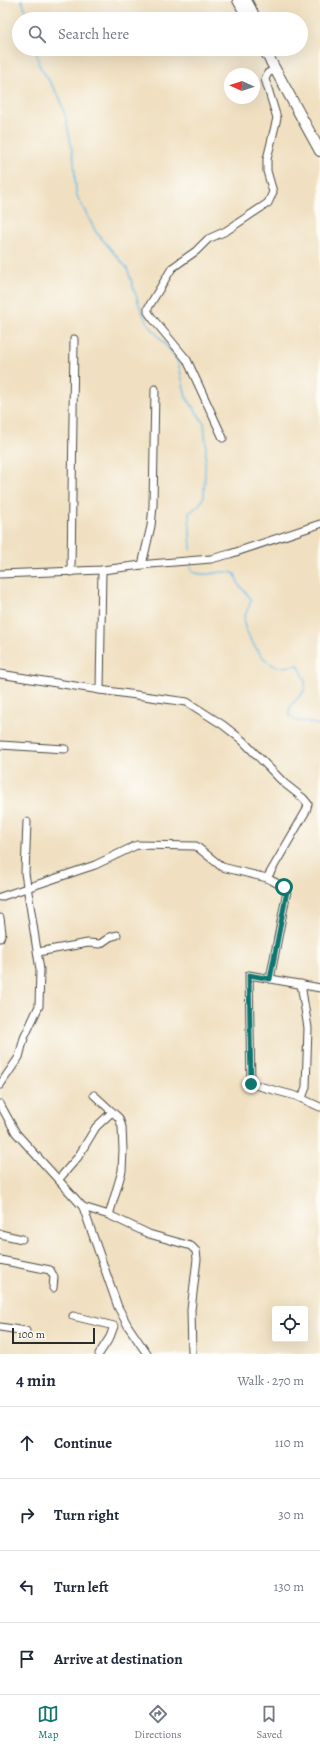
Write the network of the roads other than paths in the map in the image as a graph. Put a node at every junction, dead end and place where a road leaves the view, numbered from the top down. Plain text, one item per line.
1 (238, 0) edge
2 (246, 0) edge
3 (244, 12) edge
4 (252, 12) edge
5 (268, 56) edge
6 (275, 56) edge
7 (275, 69) junction
8 (320, 138) edge
9 (320, 151) edge
10 (74, 339) dead end
11 (154, 389) dead end
12 (223, 438) dead end
13 (320, 524) edge
14 (142, 565) junction
15 (102, 570) junction
16 (71, 572) junction
17 (0, 574) edge
18 (0, 674) edge
19 (100, 690) junction
20 (0, 745) edge
21 (65, 749) dead end
22 (27, 822) dead end
23 (267, 878) junction
24 (26, 888) junction
25 (0, 897) edge
26 (0, 918) edge
27 (117, 935) dead end
28 (0, 938) edge
29 (38, 952) junction
30 (270, 979) junction
31 (301, 984) junction
32 (320, 988) edge
33 (0, 1085) edge
34 (94, 1095) dead end
35 (302, 1098) junction
36 (0, 1104) edge
37 (320, 1107) edge
38 (112, 1112) junction
39 (59, 1179) junction
40 (83, 1207) junction
41 (109, 1215) junction
42 (0, 1234) edge
43 (22, 1239) dead end
44 (0, 1260) edge
45 (53, 1288) dead end
46 (73, 1316) dead end
47 (0, 1327) edge
48 (26, 1331) dead end
49 (99, 1354) edge
50 (147, 1354) edge
51 (192, 1354) edge

1 - 3 main road
2 - 4 main road
5 - 7 main road
6 - 8 main road
7 - 9 main road
7 - 12 street
10 - 16 street
11 - 14 street
13 - 14 street
14 - 15 street
15 - 16 street
15 - 19 street
16 - 17 street
18 - 19 street
19 - 23 street
20 - 21 street
22 - 24 street
23 - 24 street
23 - 30 street
24 - 25 street
24 - 29 street
26 - 28 street
27 - 29 street
29 - 33 street
30 - 31 street
30 - 35 street
31 - 32 street
31 - 35 street
34 - 38 street
35 - 37 street
36 - 39 street
38 - 39 street
38 - 41 street
39 - 40 street
40 - 41 street
40 - 50 street
41 - 51 street
42 - 43 street
44 - 45 street
46 - 49 street
47 - 48 street

